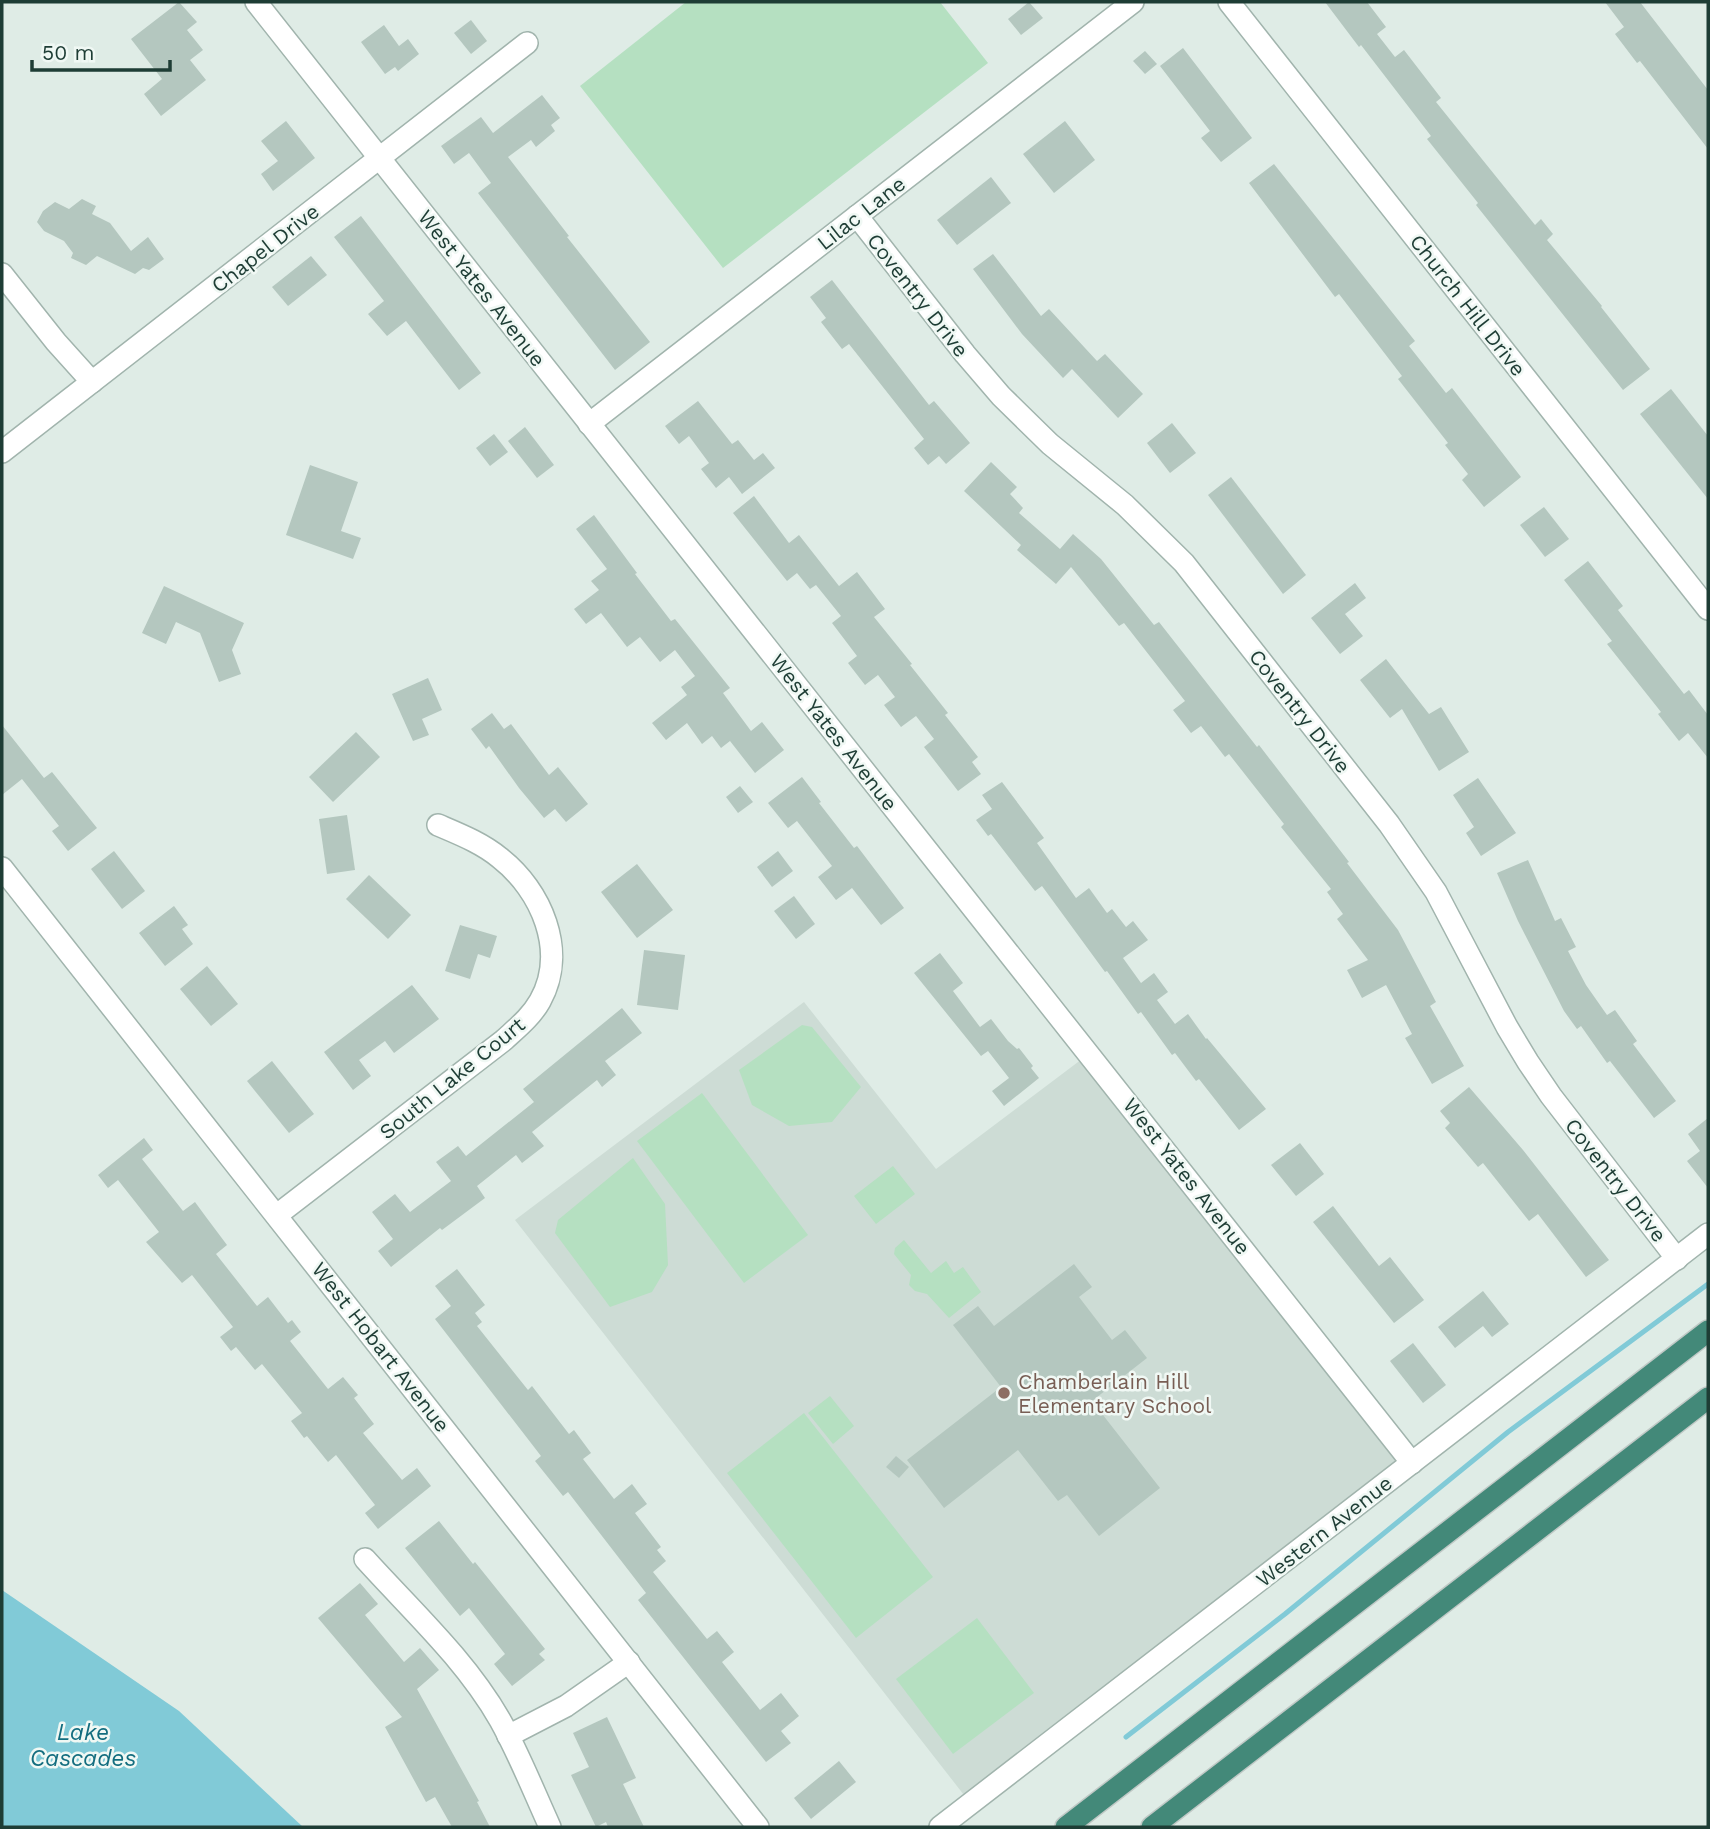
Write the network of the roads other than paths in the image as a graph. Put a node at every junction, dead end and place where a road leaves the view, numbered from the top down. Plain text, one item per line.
1 (256, 2) edge
2 (1133, 2) edge
3 (1229, 2) edge
4 (527, 43) dead end
5 (379, 159) junction
6 (856, 216) junction
7 (2, 274) edge
8 (92, 382) junction
9 (589, 424) junction
10 (2, 452) edge
11 (1708, 609) edge
12 (438, 825) dead end
13 (2, 868) edge
14 (277, 1215) junction
15 (1708, 1234) edge
16 (1676, 1259) junction
17 (1708, 1331) edge
18 (1708, 1398) edge
19 (1412, 1463) junction
20 (365, 1559) dead end
21 (629, 1662) junction
22 (508, 1736) junction
23 (550, 1827) edge
24 (758, 1827) edge
25 (940, 1827) edge
26 (1066, 1827) edge
27 (1152, 1827) edge

1 - 5 street, West Yates Avenue
2 - 6 street, Lilac Lane
3 - 11 street, Church Hill Drive
4 - 5 street, Chapel Drive
5 - 8 street, Chapel Drive
5 - 9 street, West Yates Avenue
6 - 9 street, Lilac Lane
6 - 16 street, Coventry Drive
7 - 8 street
8 - 10 street, Chapel Drive
9 - 19 street, West Yates Avenue
12 - 14 street, South Lake Court
13 - 14 street, West Hobart Avenue
14 - 21 street, West Hobart Avenue
15 - 16 street, Western Avenue
16 - 19 street, Western Avenue
17 - 26 highway
18 - 27 highway
19 - 25 street, Western Avenue
20 - 22 street
21 - 22 street
21 - 24 street, West Hobart Avenue
22 - 23 street

